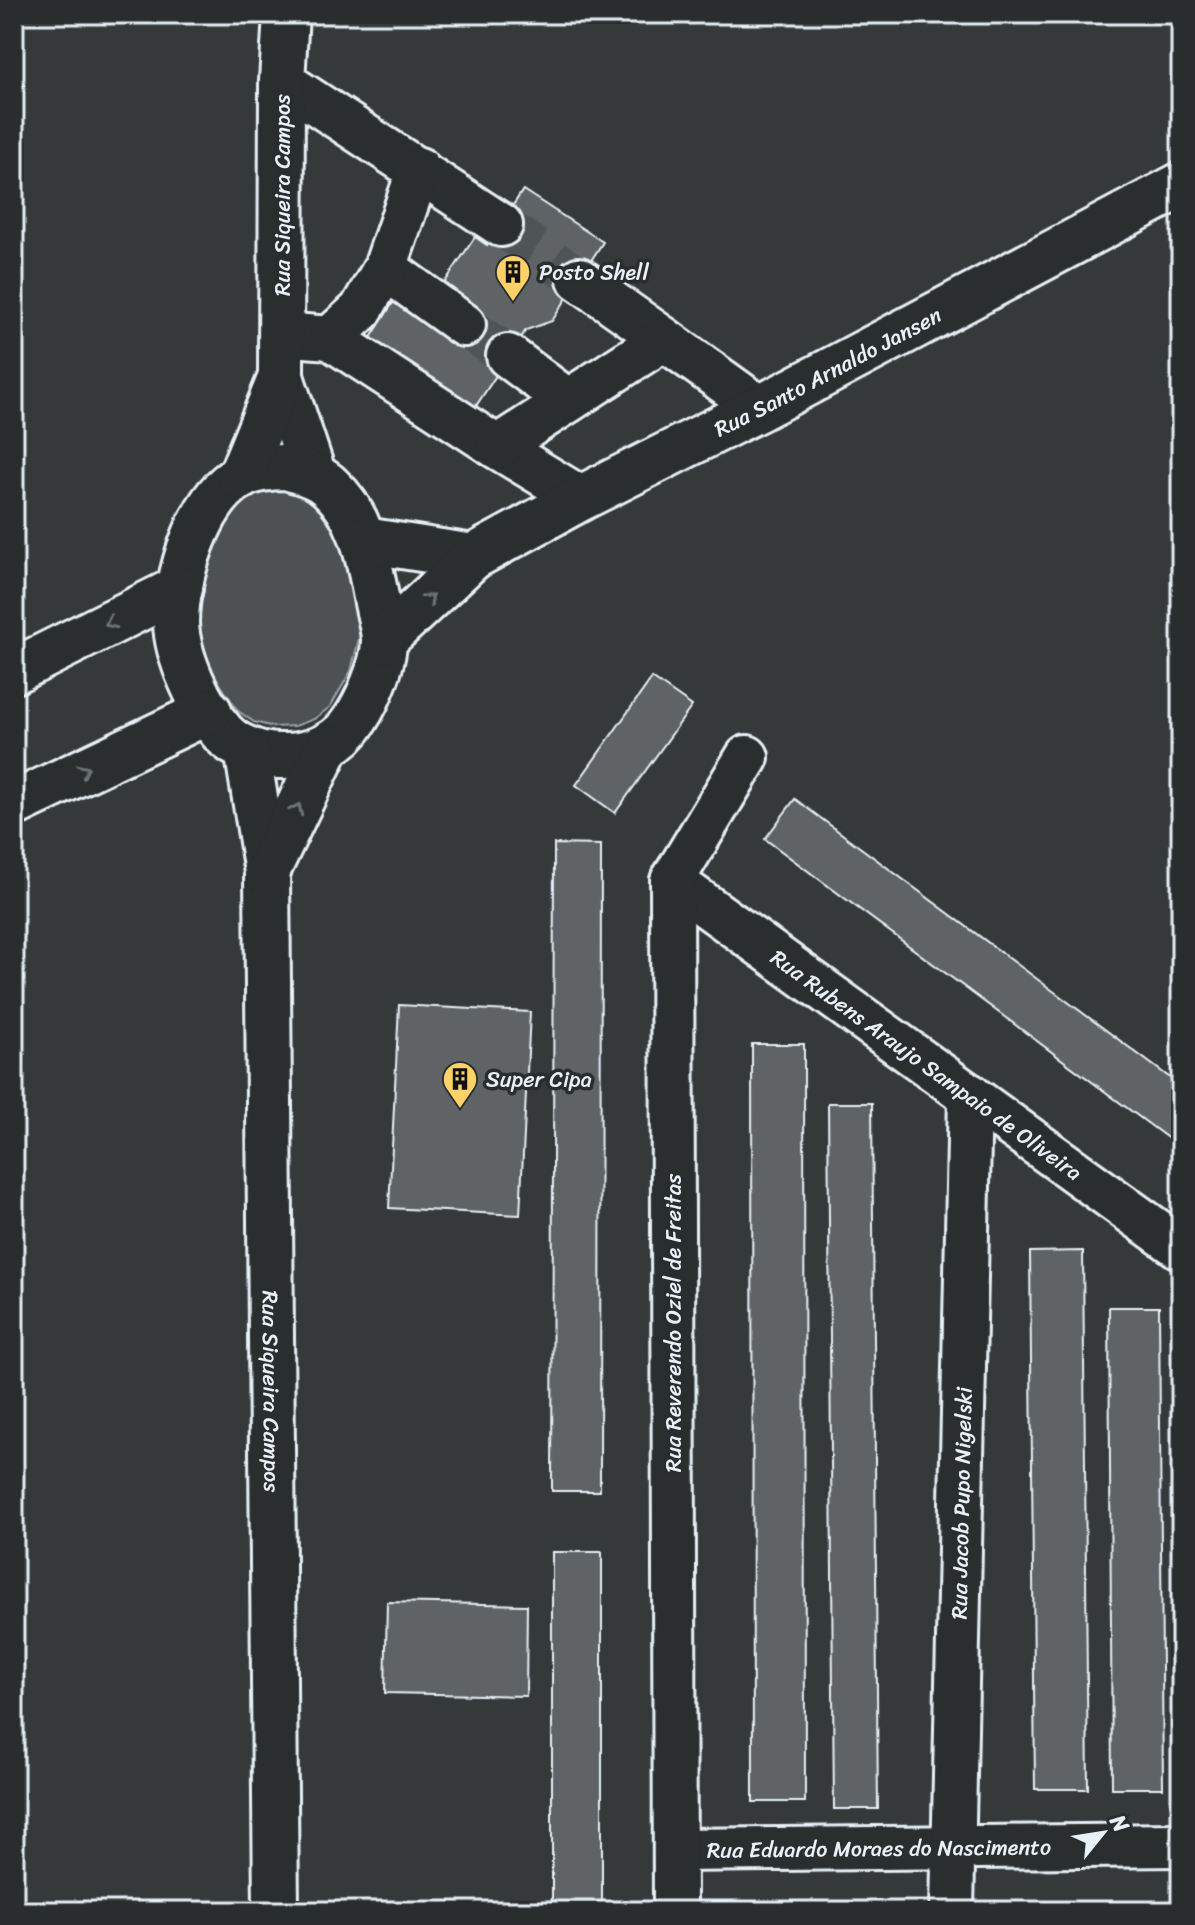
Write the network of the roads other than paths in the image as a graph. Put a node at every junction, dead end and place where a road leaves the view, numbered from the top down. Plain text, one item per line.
1 (286, 14) edge
2 (282, 81) junction
3 (419, 169) junction
4 (1181, 185) edge
5 (501, 225) tunnel mouth
6 (385, 268) junction
7 (579, 279) tunnel mouth
8 (464, 325) tunnel mouth
9 (281, 334) junction
10 (330, 338) junction
11 (664, 339) junction
12 (508, 356) tunnel mouth
13 (281, 377) junction
14 (568, 401) junction
15 (760, 408) junction
16 (497, 447) junction
17 (314, 476) junction
18 (240, 477) junction
19 (581, 498) junction
20 (364, 540) junction
21 (473, 557) junction
22 (180, 588) junction
23 (384, 640) junction
24 (14, 671) edge
25 (209, 711) junction
26 (327, 747) junction
27 (247, 749) junction
28 (747, 757) dead end
29 (14, 804) edge
30 (267, 872) junction
31 (672, 881) junction
32 (970, 1095) junction
33 (1181, 1248) edge
34 (1181, 1845) edge
35 (952, 1848) junction
36 (675, 1850) junction
37 (276, 1911) edge
38 (675, 1911) edge
39 (952, 1911) edge

1 - 2 main road, Rua Siqueira Campos
2 - 3 street
2 - 9 main road, Rua Siqueira Campos
3 - 5 street
3 - 6 street
4 - 15 main road, Rua Santo Arnaldo Jansen
6 - 8 street
6 - 10 street
7 - 11 street
9 - 10 street
9 - 13 main road, Rua Siqueira Campos
10 - 16 street
11 - 14 street
11 - 15 street
12 - 14 street
13 - 17 main road, Rua Siqueira Campos
13 - 18 main road, Rua Siqueira Campos
14 - 16 street
15 - 19 main road, Rua Santo Arnaldo Jansen
16 - 19 street
17 - 18 main road
17 - 20 main road
18 - 22 main road
19 - 21 main road, Rua Santo Arnaldo Jansen
20 - 21 main road
20 - 23 main road
23 -> 21 main road, Rua Santo Arnaldo Jansen
22 -> 24 main road
22 - 25 main road
23 - 26 main road
25 - 27 main road
29 -> 25 main road
26 - 27 main road
30 -> 26 main road, Rua Siqueira Campos
27 - 30 main road, Rua Siqueira Campos
28 - 31 street
30 - 37 main road, Rua Siqueira Campos
31 - 32 street, Rua Rubens Araujo Sampaio de Oliveira
31 - 36 street, Rua Reverendo Oziel de Freitas
32 - 33 street, Rua Rubens Araujo Sampaio de Oliveira
32 - 35 street, Rua Jacob Pupo Nigelski
34 - 35 street, Rua Eduardo Moraes do Nascimento
35 - 36 street, Rua Eduardo Moraes do Nascimento
35 - 39 street, Rua Jacob Pupo Nigelski
36 - 38 street, Rua Reverendo Oziel de Freitas

